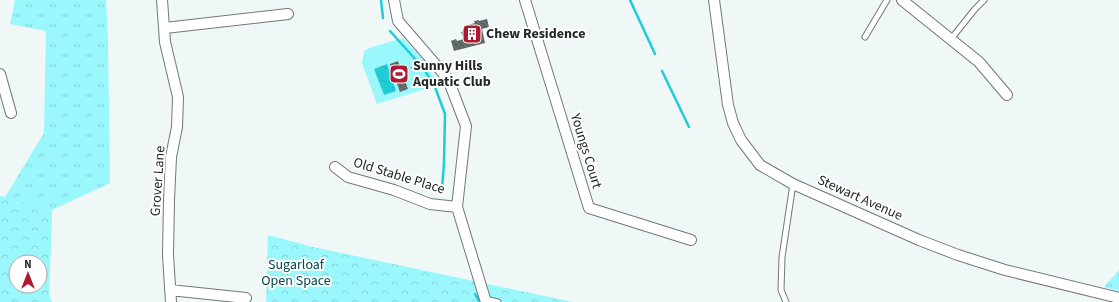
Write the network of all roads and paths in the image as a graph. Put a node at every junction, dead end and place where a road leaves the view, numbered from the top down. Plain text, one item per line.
1 (162, 0) edge
2 (394, 0) edge
3 (525, 0) edge
4 (714, 0) edge
5 (887, 0) edge
6 (902, 0) edge
7 (984, 0) edge
8 (288, 14) dead end
9 (165, 28) junction
10 (866, 37) dead end
11 (951, 39) junction
12 (422, 62) dead end
13 (401, 71) dead end
14 (0, 74) edge
15 (1007, 95) dead end
16 (11, 112) dead end
17 (335, 167) dead end
18 (793, 184) junction
19 (457, 207) junction
20 (691, 240) dead end
21 (170, 290) junction
22 (246, 298) dead end
23 (485, 299) joint
24 (1113, 299) edge
25 (171, 302) edge
26 (498, 302) edge
27 (786, 302) edge

1 - 9 street, Grover Lane
2 - 19 street
3 - 20 street, Youngs Court
4 - 18 street, Stewart Avenue
5 - 10 lane
6 - 11 street
7 - 11 lane
8 - 9 street
9 - 21 street, Grover Lane
11 - 15 street
12 - 13 path
14 - 16 street
17 - 19 street, Old Stable Place
18 - 24 street, Stewart Avenue
18 - 27 lane
19 - 23 street
21 - 22 street
21 - 25 street, Grover Lane
23 - 26 lane

